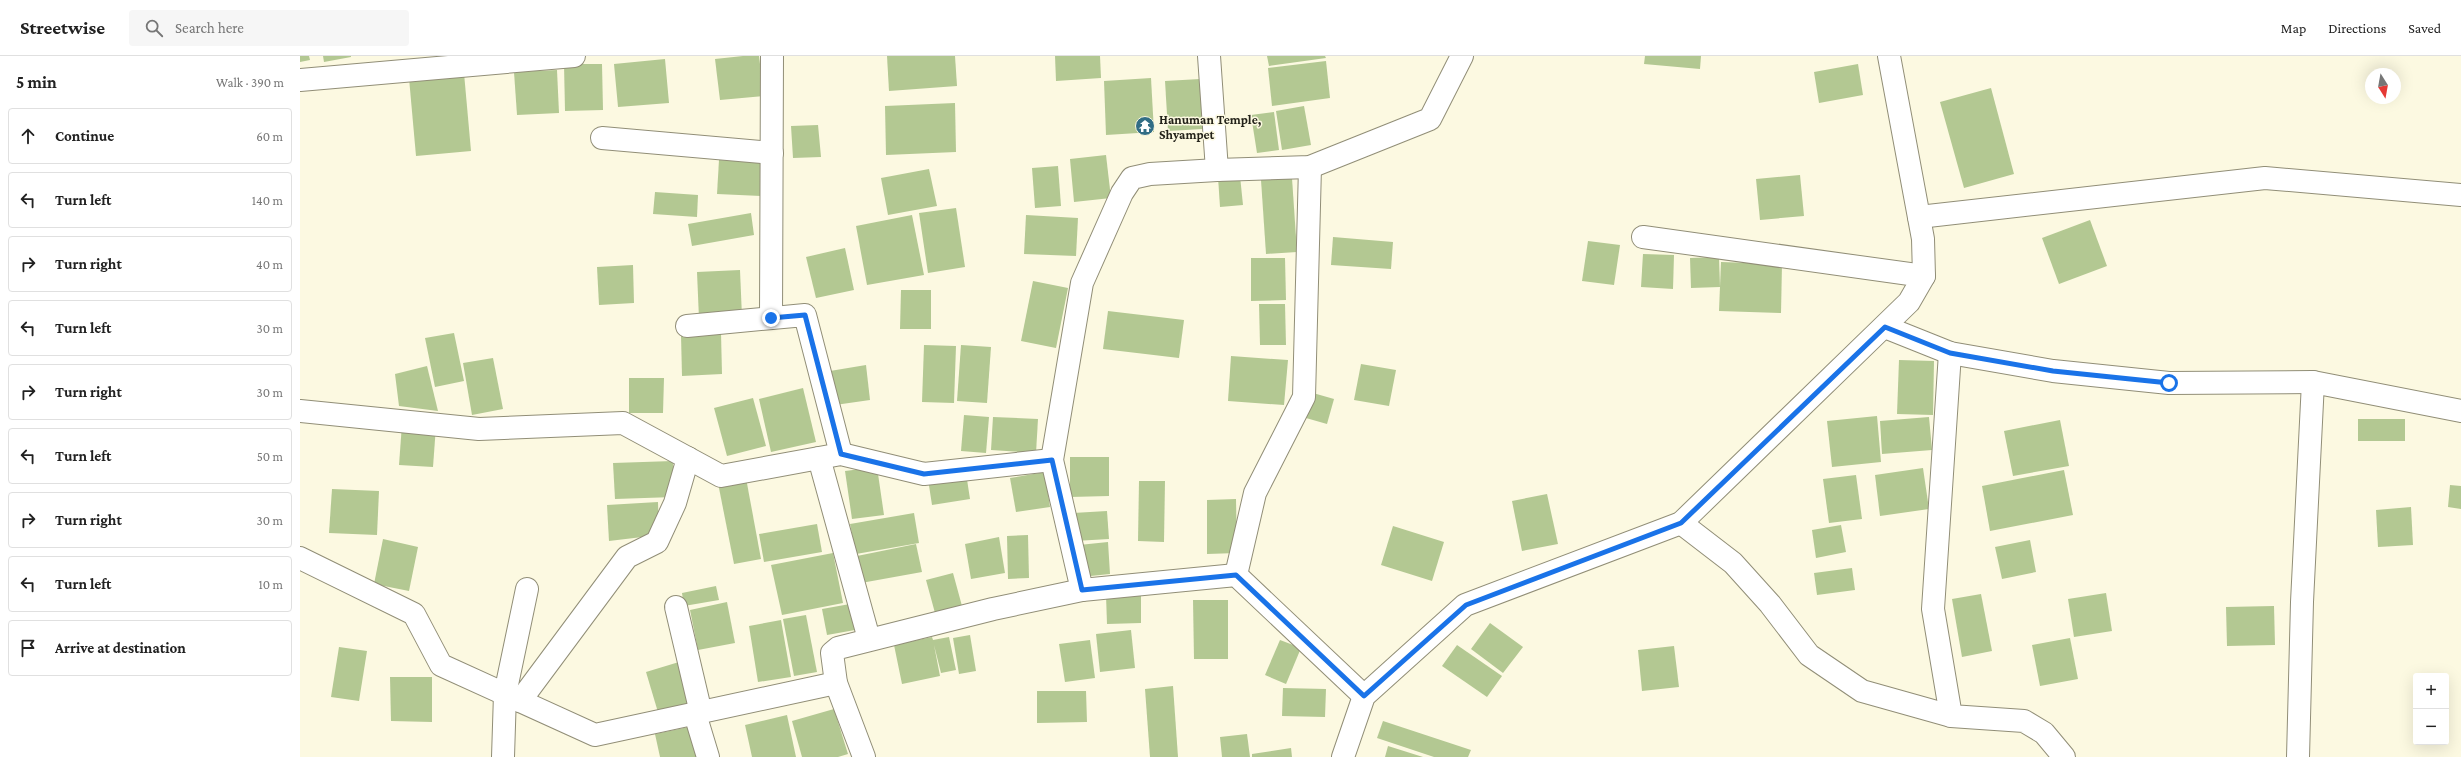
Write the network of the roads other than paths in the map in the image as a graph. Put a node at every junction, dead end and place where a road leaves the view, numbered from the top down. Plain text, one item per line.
1 (574, 56) edge
2 (772, 56) edge
3 (1209, 56) edge
4 (1462, 56) edge
5 (1889, 56) edge
6 (434, 62) edge
7 (300, 80) edge
8 (602, 138) dead end
9 (772, 153) junction
10 (1310, 167) junction
11 (1217, 170) junction
12 (2461, 195) edge
13 (1919, 217) junction
14 (1643, 237) dead end
15 (1924, 276) junction
16 (771, 318) junction
17 (687, 326) dead end
18 (1885, 327) junction
19 (1950, 353) junction
20 (2313, 382) junction
21 (300, 411) edge
22 (2461, 411) edge
23 (841, 454) junction
24 (688, 458) junction
25 (819, 458) junction
26 (1052, 460) junction
27 (1681, 523) junction
28 (301, 562) edge
29 (1236, 575) junction
30 (527, 589) dead end
31 (1082, 590) junction
32 (676, 607) dead end
33 (869, 639) junction
34 (836, 683) junction
35 (1364, 696) junction
36 (512, 698) junction
37 (698, 713) junction
38 (1951, 716) junction
39 (503, 757) edge
40 (708, 757) edge
41 (864, 757) edge
42 (1343, 757) edge
43 (2064, 757) edge
44 (2298, 757) edge

1 - 6 street
2 - 9 street
3 - 11 street
4 - 10 street
5 - 13 street
6 - 7 street
8 - 9 street
9 - 16 street
10 - 11 street
10 - 29 street
11 - 26 street
12 - 13 street
13 - 15 street
14 - 15 street
15 - 18 street
16 - 17 street
16 - 23 street
18 - 19 street
18 - 27 street
19 - 20 street
19 - 38 street
20 - 22 street
20 - 44 street
21 - 24 street
23 - 25 street
23 - 26 street
24 - 25 street
24 - 36 street
25 - 33 street
26 - 31 street
27 - 35 street
27 - 38 street
28 - 36 street
29 - 31 street
29 - 35 street
30 - 36 street
31 - 33 street
32 - 37 street
33 - 34 street
34 - 37 street
34 - 41 street
35 - 42 street
36 - 37 street
36 - 39 street
37 - 40 street
38 - 43 street

